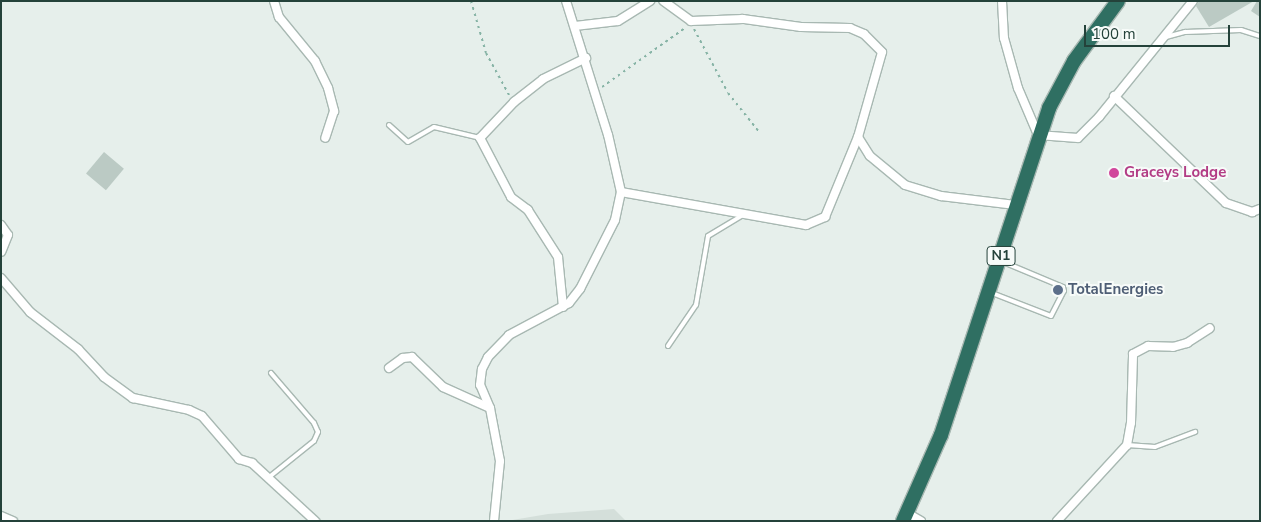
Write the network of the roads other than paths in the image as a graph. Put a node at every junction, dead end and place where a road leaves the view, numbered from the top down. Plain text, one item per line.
1 (274, 1) edge
2 (566, 1) edge
3 (650, 1) edge
4 (663, 1) edge
5 (1002, 1) edge
6 (1118, 1) edge
7 (1193, 1) edge
8 (575, 26) junction
9 (1260, 36) edge
10 (1164, 38) junction
11 (586, 58) junction
12 (1114, 96) junction
13 (389, 125) dead end
14 (1038, 135) junction
15 (858, 137) junction
16 (325, 138) dead end
17 (480, 138) junction
18 (621, 192) junction
19 (1015, 205) junction
20 (1260, 209) edge
21 (745, 214) junction
22 (1, 225) edge
23 (1, 252) edge
24 (999, 260) junction
25 (1, 278) edge
26 (990, 292) junction
27 (563, 307) junction
28 (1210, 328) dead end
29 (668, 346) dead end
30 (389, 368) dead end
31 (272, 372) dead end
32 (490, 408) junction
33 (1195, 432) dead end
34 (1127, 445) junction
35 (268, 478) junction
36 (1, 516) edge
37 (905, 517) edge
38 (13, 521) edge
39 (315, 521) edge
40 (494, 521) edge
41 (922, 521) edge
42 (1057, 521) edge

1 - 16 street
2 - 8 street
3 - 8 street
4 - 15 street
5 - 14 street
6 - 14 highway, N1
7 - 10 street
8 - 11 street
9 - 10 lane
10 - 12 street
11 - 17 street
11 - 18 street
12 - 14 street
12 - 20 street
13 - 17 lane
14 - 19 highway, N1
15 - 19 street
15 - 21 street
17 - 27 street
18 - 21 street
18 - 27 street
19 - 24 highway, N1
21 - 29 lane
22 - 23 street
24 - 26 highway, N1
24 - 26 lane
25 - 35 street
26 - 37 highway, N1
27 - 32 street
28 - 34 street
30 - 32 street
31 - 35 lane
32 - 40 street
33 - 34 lane
34 - 42 street
35 - 39 street
36 - 38 street
37 - 41 street

